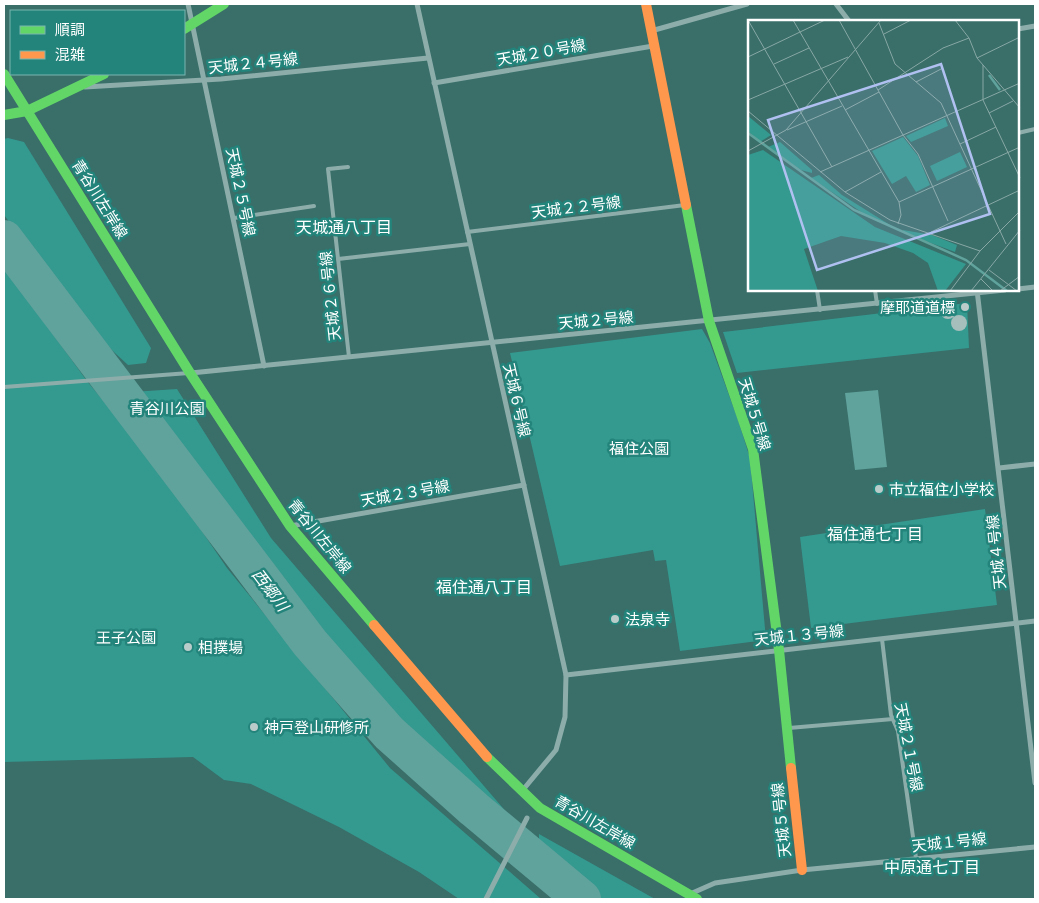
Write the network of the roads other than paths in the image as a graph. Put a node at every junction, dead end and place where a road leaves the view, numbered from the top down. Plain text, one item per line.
1 (188, 4) edge
2 (224, 4) edge
3 (417, 4) edge
4 (646, 4) edge
5 (747, 4) edge
6 (836, 4) edge
7 (847, 20) edge
8 (1035, 26) edge
9 (188, 27) edge
10 (1019, 29) edge
11 (651, 31) junction
12 (653, 46) junction
13 (428, 58) junction
14 (4, 74) edge
15 (102, 75) edge
16 (206, 80) junction
17 (434, 83) junction
18 (80, 88) junction
19 (27, 111) junction
20 (4, 114) edge
21 (1035, 129) edge
22 (1019, 133) edge
23 (348, 168) dead end
24 (687, 205) junction
25 (314, 206) dead end
26 (234, 218) junction
27 (467, 232) junction
28 (470, 244) junction
29 (338, 258) junction
30 (1035, 287) edge
31 (1019, 288) edge
32 (817, 291) edge
33 (875, 291) edge
34 (991, 291) edge
35 (977, 292) edge
36 (877, 304) junction
37 (820, 310) junction
38 (709, 321) junction
39 (491, 342) junction
40 (348, 357) junction
41 (264, 366) junction
42 (190, 373) junction
43 (4, 387) edge
44 (1035, 464) edge
45 (999, 468) junction
46 (524, 485) junction
47 (290, 526) junction
48 (1035, 621) edge
49 (1016, 623) junction
50 (882, 639) junction
51 (779, 650) junction
52 (566, 676) junction
53 (893, 719) junction
54 (787, 728) junction
55 (1035, 783) edge
56 (521, 791) junction
57 (527, 818) dead end
58 (1035, 846) edge
59 (916, 858) junction
60 (802, 870) junction
61 (693, 897) edge
62 (486, 899) edge

1 - 9 street, 天城２５号線
2 - 9 street
3 - 13 street, 天城６号線
4 - 11 street, 天城５号線
5 - 11 street
6 - 7 street
8 - 10 street
9 - 16 street, 天城２５号線
11 - 12 street, 天城５号線
12 - 17 street, 天城２０号線
12 - 24 street, 天城５号線
13 - 16 street, 天城２４号線
13 - 17 street, 天城６号線
14 - 19 street, 青谷川左岸線
15 - 18 street
16 - 18 street, 天城２４号線
16 - 26 street, 天城２５号線
17 - 27 street, 天城６号線
18 - 19 street
19 - 20 street
19 - 42 street, 青谷川左岸線
21 - 22 lane
23 - 29 lane, 天城２６号線
24 - 27 lane, 天城２２号線
24 - 38 street, 天城５号線
25 - 26 lane
26 - 41 street, 天城２５号線
27 - 28 street, 天城６号線
28 - 29 lane
28 - 39 street, 天城６号線
29 - 40 lane, 天城２６号線
30 - 31 street
32 - 37 lane
33 - 36 lane
34 - 35 street, 天城２号線
35 - 36 street, 天城２号線
35 - 45 street, 天城４号線
36 - 37 street, 天城２号線
37 - 38 street, 天城２号線
38 - 39 street, 天城２号線
38 - 51 street, 天城５号線
39 - 40 street, 天城２号線
39 - 46 street, 天城６号線
40 - 41 street, 天城２号線
41 - 42 street, 天城２号線
42 - 43 lane
42 - 47 street, 青谷川左岸線
44 - 45 street
45 - 49 street, 天城４号線
46 - 47 street, 天城２３号線
46 - 52 street, 天城６号線
47 - 56 street, 青谷川左岸線
48 - 49 street, 天城１３号線
49 - 50 street, 天城１３号線
49 - 55 street, 天城４号線
50 - 51 street, 天城１３号線
50 - 53 lane, 天城２１号線
51 - 52 street, 天城１３号線
51 - 54 street, 天城５号線
52 - 56 street, 天城６号線
53 - 54 lane
53 - 59 lane, 天城２１号線
54 - 60 street, 天城５号線
56 - 61 street, 青谷川左岸線
57 - 62 street
58 - 59 street, 天城１号線
59 - 60 street, 天城１号線
60 - 61 street, 天城１号線

